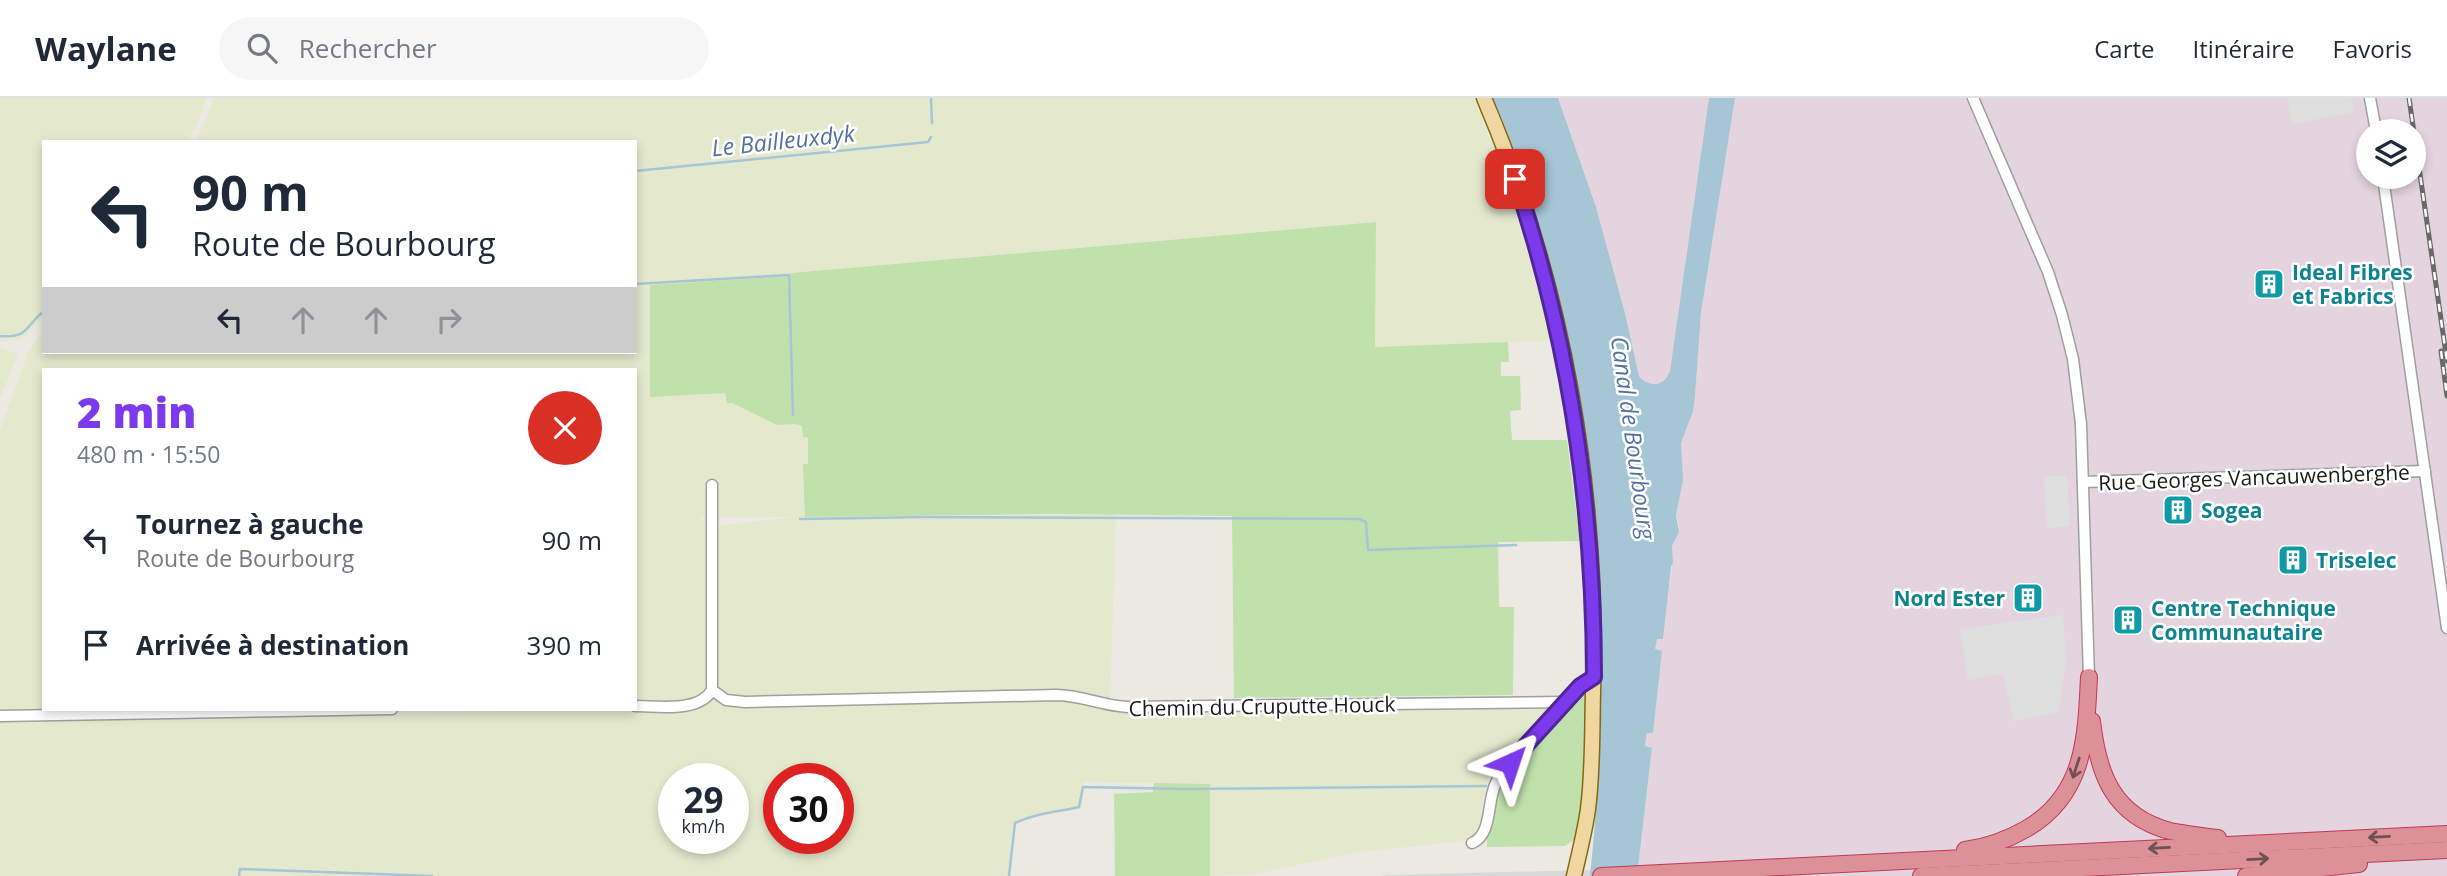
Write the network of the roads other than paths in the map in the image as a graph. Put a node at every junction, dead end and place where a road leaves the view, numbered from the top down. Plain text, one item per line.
1 (1484, 98) edge
2 (1973, 98) edge
3 (2370, 98) edge
4 (2374, 119) edge
5 (2385, 189) edge
6 (2425, 471) junction
7 (2083, 482) junction
8 (712, 485) dead end
9 (2447, 628) edge
10 (2089, 677) junction
11 (1594, 681) junction
12 (712, 690) junction
13 (1564, 702) junction
14 (637, 706) edge
15 (280, 711) edge
16 (0, 716) edge
17 (2447, 834) edge
18 (1472, 843) dead end
19 (2252, 844) junction
20 (2447, 851) edge
21 (1851, 864) junction
22 (1574, 876) edge
23 (1601, 876) edge
24 (1921, 876) edge
25 (2246, 876) edge

1 - 11 main road
2 - 7 street, Rue Georges Vancauwenberghe
3 - 4 street
5 - 6 street
6 - 7 street, Rue Georges Vancauwenberghe
6 - 9 street
7 - 10 street, Rue Georges Vancauwenberghe
8 - 12 street
10 - 19 highway
10 -> 21 highway
11 - 13 street
11 - 22 main road
12 - 13 street, Chemin du Cruputte Houck
12 - 14 street
13 - 18 street
15 - 16 street
17 -> 19 highway
19 -> 21 highway
24 -> 20 highway
20 - 25 highway
21 - 23 highway

